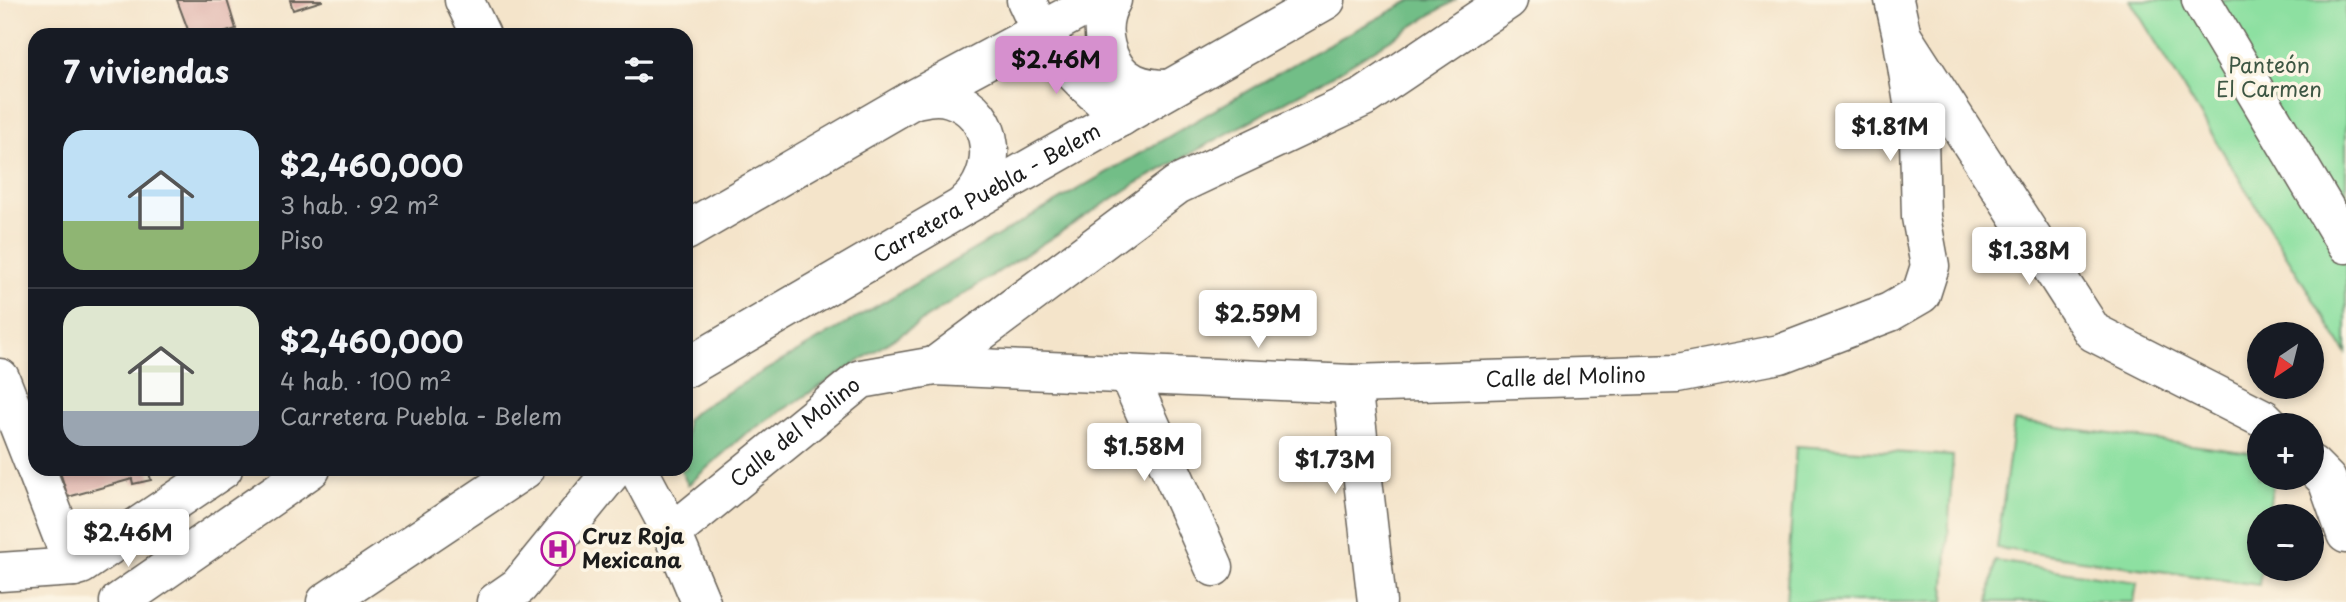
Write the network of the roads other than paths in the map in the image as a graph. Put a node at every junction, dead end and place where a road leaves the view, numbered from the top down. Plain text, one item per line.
1 (464, 0) edge
2 (1098, 0) edge
3 (1112, 0) edge
4 (1326, 0) edge
5 (1508, 0) edge
6 (2201, 0) edge
7 (1033, 15) edge
8 (1898, 18) edge
9 (478, 28) edge
10 (1167, 89) junction
11 (912, 100) junction
12 (1121, 117) junction
13 (962, 207) junction
14 (693, 227) edge
15 (2346, 244) edge
16 (693, 364) edge
17 (935, 366) junction
18 (1128, 374) junction
19 (0, 378) edge
20 (1352, 384) junction
21 (2252, 413) edge
22 (28, 450) edge
23 (38, 476) edge
24 (213, 476) edge
25 (301, 476) edge
26 (515, 476) edge
27 (608, 476) edge
28 (642, 476) edge
29 (2324, 477) edge
30 (673, 533) junction
31 (2346, 534) edge
32 (74, 567) junction
33 (1214, 567) dead end
34 (0, 572) edge
35 (119, 602) edge
36 (326, 602) edge
37 (496, 602) edge
38 (701, 602) edge
39 (1377, 602) edge

1 - 9 street
2 - 7 street
3 - 10 street
4 - 10 street, Carretera Puebla - Belem
5 - 17 street, Calle del Molino
6 - 15 street
7 - 11 street
7 - 12 street
8 - 20 street, Calle del Molino
8 - 21 street
10 - 12 street, Carretera Puebla - Belem
11 - 13 street
11 - 14 street
12 - 13 street, Carretera Puebla - Belem
13 - 16 street, Carretera Puebla - Belem
17 - 18 street, Calle del Molino
17 - 30 street, Calle del Molino
18 - 20 street, Calle del Molino
18 - 33 street
19 - 22 street
20 - 39 street
23 - 32 street
24 - 32 street
25 - 35 street
26 - 36 street
27 - 37 street
28 - 30 street
29 - 31 street
30 - 38 street
32 - 34 street

